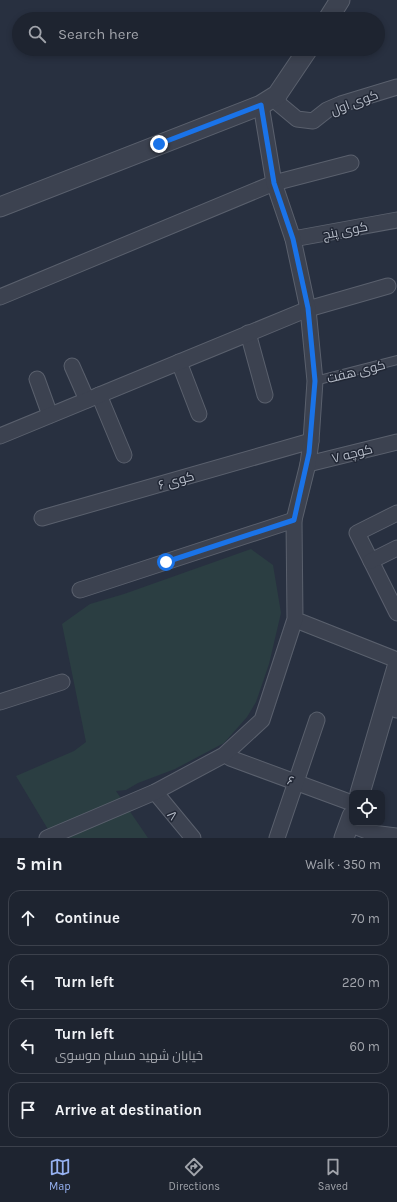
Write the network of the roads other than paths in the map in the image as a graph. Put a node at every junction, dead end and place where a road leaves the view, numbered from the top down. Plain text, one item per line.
1 (332, 0) edge
2 (340, 0) edge
3 (329, 12) edge
4 (332, 12) edge
5 (303, 56) edge
6 (397, 87) edge
7 (269, 100) junction
8 (351, 162) dead end
9 (274, 183) junction
10 (0, 207) edge
11 (397, 220) edge
12 (293, 239) junction
13 (388, 286) dead end
14 (0, 297) edge
15 (308, 308) junction
16 (248, 333) junction
17 (397, 360) edge
18 (179, 362) junction
19 (72, 366) dead end
20 (37, 379) dead end
21 (315, 381) junction
22 (265, 395) dead end
23 (93, 397) junction
24 (198, 414) dead end
25 (50, 415) junction
26 (0, 436) edge
27 (311, 442) junction
28 (397, 442) edge
29 (124, 455) dead end
30 (308, 464) junction
31 (397, 513) edge
32 (42, 518) dead end
33 (294, 520) junction
34 (397, 548) edge
35 (371, 561) junction
36 (80, 590) dead end
37 (397, 613) edge
38 (301, 622) dead end
39 (397, 660) edge
40 (397, 667) edge
41 (62, 682) dead end
42 (0, 702) edge
43 (392, 704) edge
44 (317, 720) dead end
45 (230, 758) dead end
46 (296, 781) junction
47 (361, 790) edge
48 (154, 792) junction
49 (349, 802) edge
50 (348, 826) edge
51 (397, 836) edge
52 (47, 838) edge
53 (193, 838) edge
54 (277, 838) edge

1 - 3 street
2 - 4 street
5 - 7 street
6 - 7 street, کوی اول
7 - 9 street
7 - 10 street
8 - 9 street
9 - 12 street
9 - 14 street
11 - 12 street, کوی پنج
12 - 15 street
13 - 15 street
15 - 16 street
15 - 21 street
16 - 18 street
16 - 22 street
17 - 21 lane, کوی هفت
18 - 23 street
18 - 24 street
19 - 23 street
20 - 25 street
21 - 27 street
23 - 25 street
23 - 29 street
25 - 26 street
27 - 30 street
27 - 32 street, کوی ۶
28 - 30 street, کوچه ۷
30 - 33 street
31 - 35 street
33 - 36 street
33 - 48 street
34 - 35 street
35 - 37 street
38 - 39 street
40 - 43 street
41 - 42 street
43 - 47 street
44 - 46 street
45 - 46 street, ۶
46 - 49 street, ۶
46 - 54 street
48 - 52 street
48 - 53 street, ۸
50 - 51 street

